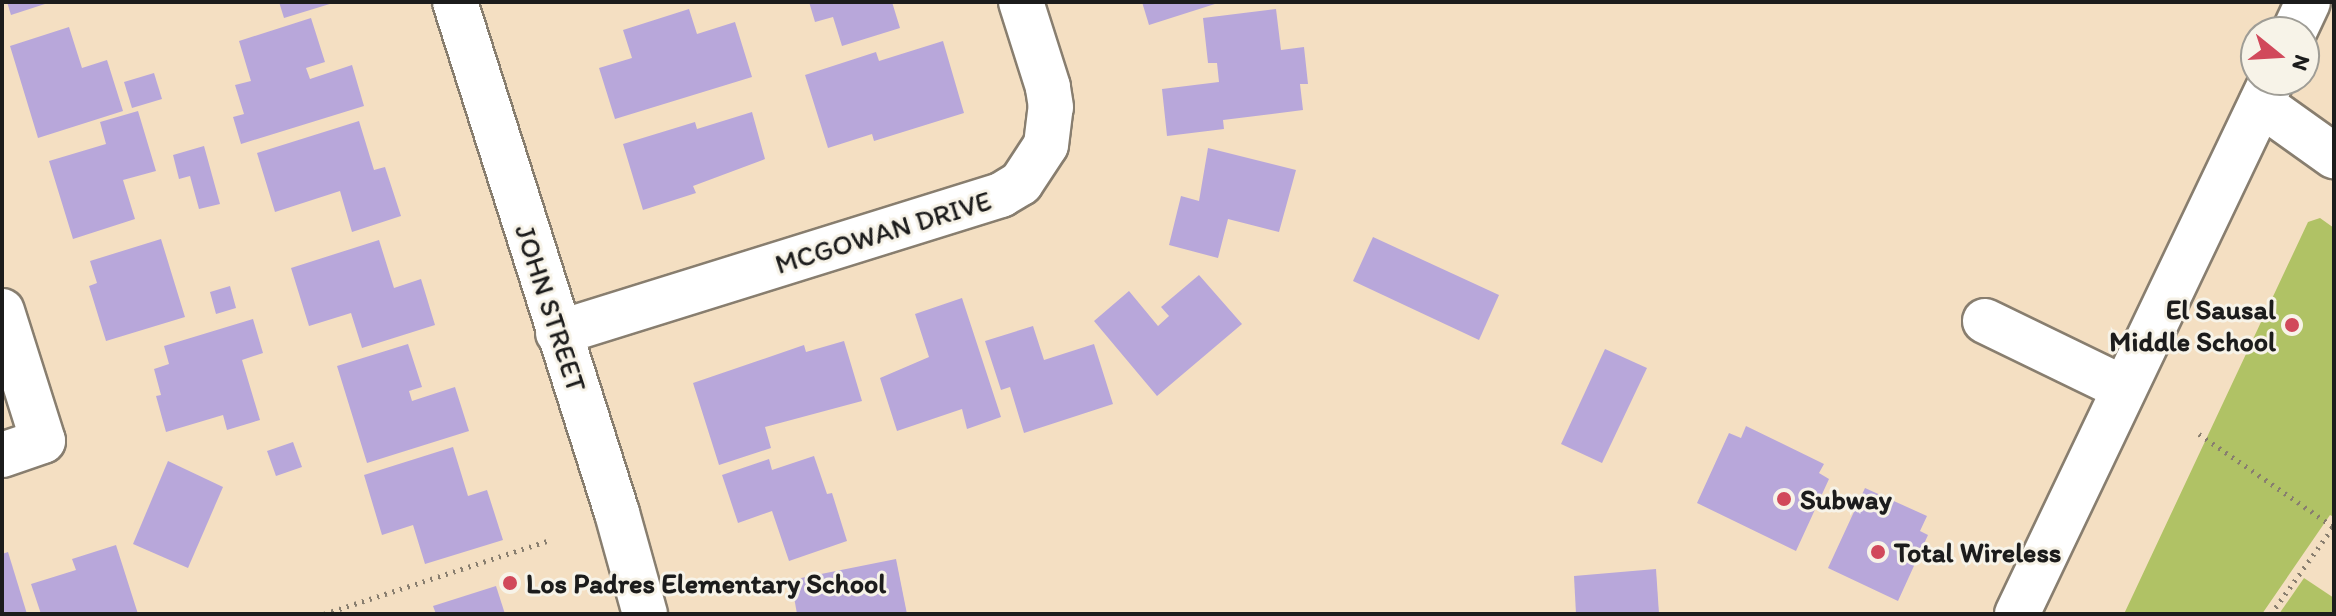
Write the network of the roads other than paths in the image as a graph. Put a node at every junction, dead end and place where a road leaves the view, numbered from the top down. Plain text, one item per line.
1 (455, 2) edge
2 (1021, 2) edge
3 (2264, 96) edge
4 (2270, 96) edge
5 (2334, 156) edge
6 (2, 311) edge
7 (1985, 321) dead end
8 (558, 333) junction
9 (2123, 388) junction
10 (2, 455) edge
11 (645, 614) edge
12 (2017, 614) edge

1 - 8 main road, JOHN STREET
2 - 8 main road, MCGOWAN DRIVE
3 - 9 main road
4 - 5 main road
6 - 10 main road
7 - 9 main road
8 - 11 main road, JOHN STREET
9 - 12 main road

